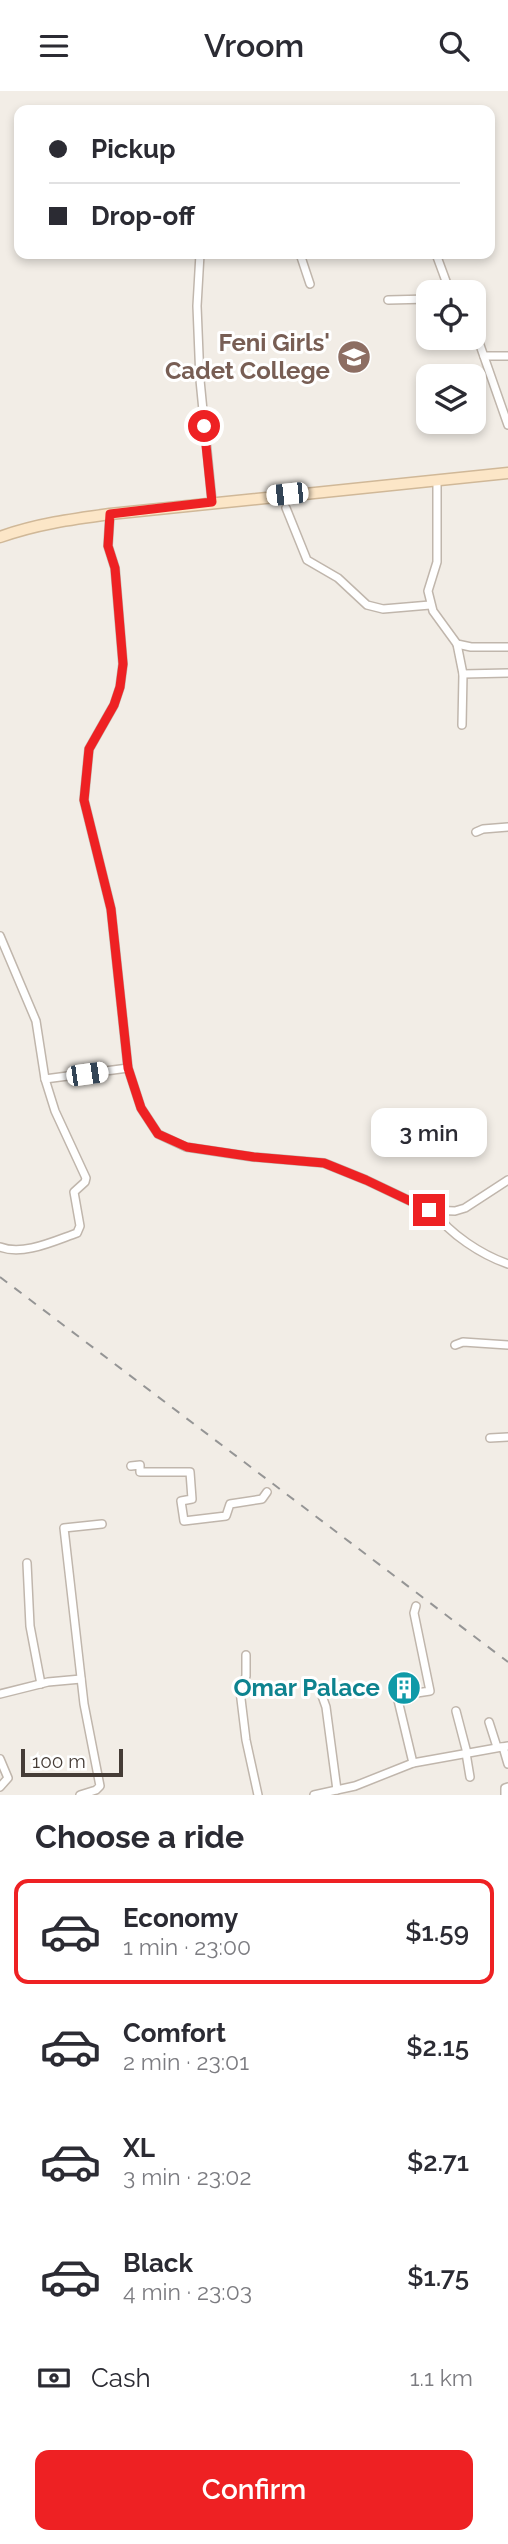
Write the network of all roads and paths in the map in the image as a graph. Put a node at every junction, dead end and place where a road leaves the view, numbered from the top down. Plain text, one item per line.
1 (200, 259) edge
2 (302, 259) edge
3 (438, 259) edge
4 (446, 280) edge
5 (310, 284) dead end
6 (416, 299) edge
7 (388, 300) dead end
8 (482, 350) edge
9 (484, 356) junction
10 (508, 356) edge
11 (508, 425) edge
12 (508, 473) edge
13 (437, 479) junction
14 (212, 502) junction
15 (286, 508) dead end
16 (110, 514) junction
17 (0, 537) edge
18 (430, 605) junction
19 (457, 644) junction
20 (508, 647) edge
21 (508, 673) edge
22 (463, 674) junction
23 (462, 725) dead end
24 (508, 827) edge
25 (476, 832) dead end
26 (0, 936) edge
27 (128, 1068) junction
28 (45, 1079) junction
29 (508, 1180) edge
30 (434, 1211) junction
31 (0, 1247) edge
32 (508, 1264) edge
33 (455, 1345) dead end
34 (508, 1345) edge
35 (508, 1437) edge
36 (490, 1438) dead end
37 (131, 1466) dead end
38 (267, 1492) dead end
39 (102, 1524) dead end
40 (27, 1563) dead end
41 (416, 1606) dead end
42 (246, 1655) dead end
43 (81, 1679) junction
44 (41, 1683) junction
45 (320, 1690) dead end
46 (0, 1694) edge
47 (456, 1711) dead end
48 (489, 1722) dead end
49 (506, 1747) edge
50 (466, 1753) junction
51 (0, 1759) edge
52 (413, 1763) junction
53 (508, 1764) edge
54 (470, 1777) dead end
55 (0, 1787) edge
56 (508, 1787) edge
57 (343, 1791) edge
58 (80, 1795) edge
59 (258, 1795) edge
60 (314, 1795) edge
61 (505, 1795) edge

1 - 14 street
2 - 5 street
3 - 4 street
6 - 7 street
8 - 9 street
9 - 10 street
9 - 11 street
12 - 13 main road
13 - 14 main road
13 - 18 street
14 - 16 main road
15 - 18 street
16 - 17 main road
16 - 27 street
18 - 19 street
19 - 20 street
19 - 22 street
21 - 22 street
22 - 23 street
24 - 25 street
26 - 28 street
27 - 28 street
27 - 30 street
28 - 31 street
29 - 30 street
30 - 32 street
33 - 34 street
35 - 36 street
37 - 38 street
39 - 43 street
40 - 44 street
41 - 52 street
42 - 59 street
43 - 44 street
43 - 58 street
44 - 46 street
45 - 57 street
47 - 50 street
48 - 49 street
49 - 50 street
49 - 53 street
50 - 52 street
50 - 54 street
51 - 55 street
52 - 57 street
56 - 61 street
57 - 60 street

